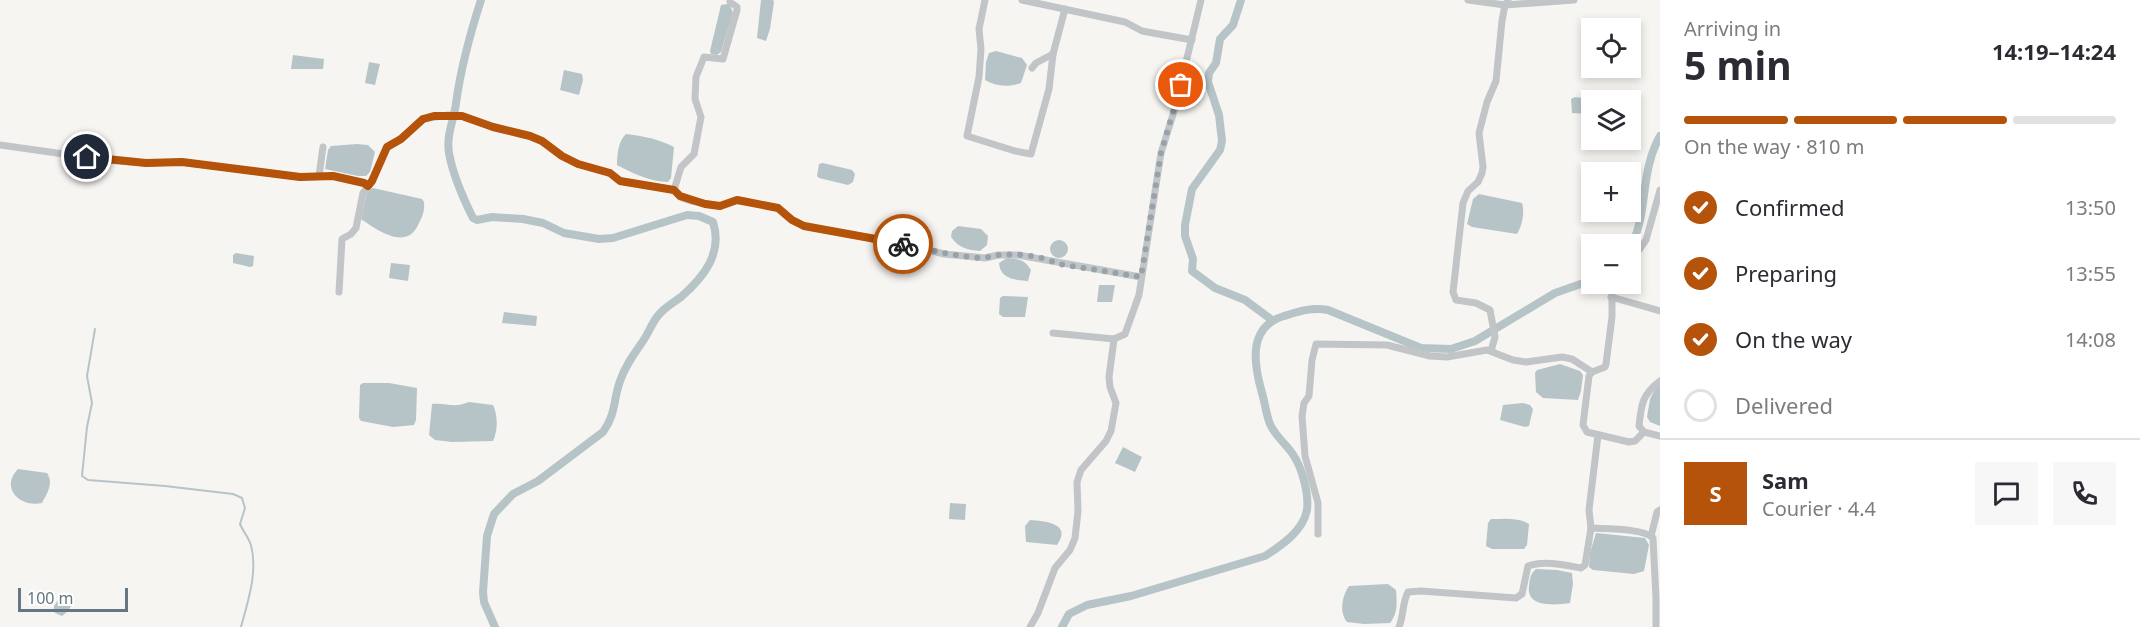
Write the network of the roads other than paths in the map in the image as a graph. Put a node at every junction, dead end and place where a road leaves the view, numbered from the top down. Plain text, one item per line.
1 (730, 0) edge
2 (985, 0) edge
3 (1022, 0) edge
4 (1201, 0) edge
5 (1468, 0) edge
6 (1574, 0) edge
7 (1506, 2) edge
8 (1065, 9) junction
9 (1192, 40) junction
10 (1053, 54) junction
11 (1032, 68) dead end
12 (0, 145) edge
13 (323, 147) dead end
14 (319, 176) junction
15 (368, 186) junction
16 (674, 190) junction
17 (1660, 190) edge
18 (1641, 248) edge
19 (1141, 277) junction
20 (339, 292) dead end
21 (1611, 294) edge
22 (1611, 297) junction
23 (1660, 311) edge
24 (1053, 333) dead end
25 (1114, 339) junction
26 (1491, 351) junction
27 (1592, 372) junction
28 (1660, 381) edge
29 (1644, 432) junction
30 (1598, 435) junction
31 (1660, 436) edge
32 (1660, 510) edge
33 (1591, 528) junction
34 (1318, 534) dead end
35 (1651, 536) junction
36 (1030, 627) edge
37 (1399, 627) edge
38 (1656, 627) edge

1 - 16 street
2 - 10 street
3 - 8 street
4 - 9 street
5 - 7 street
6 - 7 street
7 - 26 street
8 - 9 street
8 - 10 street
9 - 19 street
10 - 11 street
12 - 14 street
13 - 14 street
14 - 15 street
15 - 16 street
15 - 20 street
16 - 19 street
17 - 18 street
19 - 25 street
21 - 22 street
22 - 23 street
22 - 27 street
24 - 25 street
25 - 36 street
26 - 27 street
26 - 34 street
27 - 30 street
28 - 29 street
29 - 30 street
29 - 31 street
30 - 33 street
32 - 35 street
33 - 35 street
33 - 37 street
35 - 38 street

